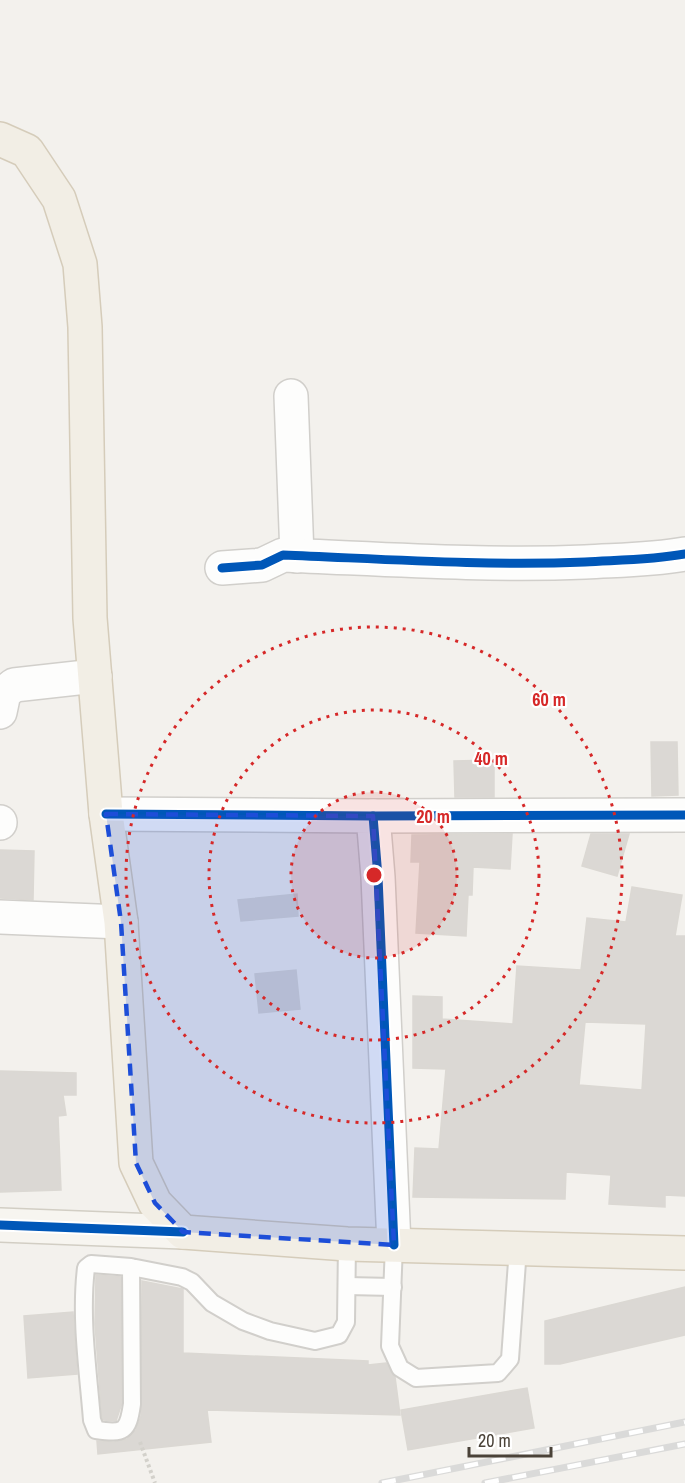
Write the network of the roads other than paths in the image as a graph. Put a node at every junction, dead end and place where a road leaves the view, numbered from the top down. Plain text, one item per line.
1 (0, 139) edge
2 (291, 396) dead end
3 (685, 554) edge
4 (297, 556) junction
5 (222, 567) dead end
6 (95, 676) junction
7 (0, 712) edge
8 (106, 814) junction
9 (685, 815) edge
10 (373, 816) junction
11 (0, 917) edge
12 (121, 922) junction
13 (0, 1225) edge
14 (183, 1232) junction
15 (346, 1244) junction
16 (394, 1245) junction
17 (518, 1248) junction
18 (685, 1252) edge
19 (131, 1267) junction
20 (347, 1286) junction
21 (393, 1287) junction

1 - 6 main road
2 - 4 street
3 - 4 street
4 - 5 street
6 - 7 street
6 - 8 main road
8 - 10 street
8 - 12 main road
9 - 10 street
10 - 16 street
11 - 12 street
12 - 14 main road
13 - 14 street
14 - 15 main road
15 - 16 main road
15 - 20 lane
16 - 17 main road
16 - 21 lane
17 - 18 main road
17 - 21 lane
19 - 19 lane
19 - 20 lane
20 - 21 lane

